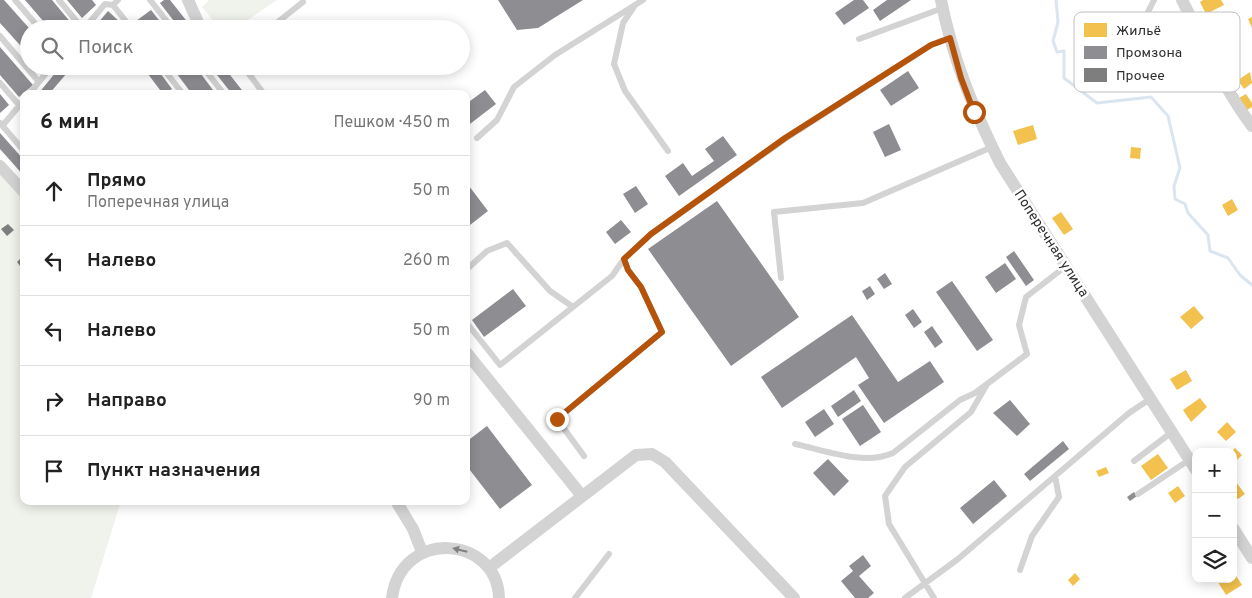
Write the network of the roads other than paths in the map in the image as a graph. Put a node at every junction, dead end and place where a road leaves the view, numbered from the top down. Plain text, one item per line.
1 (15, 0) edge
2 (59, 0) edge
3 (150, 0) edge
4 (188, 0) edge
5 (643, 0) edge
6 (1154, 0) edge
7 (1182, 0) edge
8 (103, 2) edge
9 (303, 2) dead end
10 (116, 3) edge
11 (942, 4) edge
12 (635, 5) junction
13 (1148, 12) edge
14 (1188, 12) edge
15 (32, 20) edge
16 (76, 20) edge
17 (90, 20) edge
18 (126, 20) edge
19 (166, 20) edge
20 (197, 20) edge
21 (280, 20) edge
22 (0, 36) edge
23 (950, 38) junction
24 (859, 39) dead end
25 (20, 60) edge
26 (33, 75) edge
27 (45, 75) edge
28 (168, 75) edge
29 (209, 75) edge
30 (250, 75) edge
31 (39, 82) junction
32 (0, 83) edge
33 (32, 90) edge
34 (180, 90) edge
35 (221, 90) edge
36 (261, 90) edge
37 (1230, 92) edge
38 (20, 101) edge
39 (20, 105) edge
40 (2, 124) edge
41 (1252, 126) edge
42 (477, 138) dead end
43 (20, 147) edge
44 (992, 147) junction
45 (668, 151) dead end
46 (0, 166) edge
47 (20, 188) edge
48 (624, 259) junction
49 (1067, 265) junction
50 (470, 266) edge
51 (781, 278) dead end
52 (573, 307) junction
53 (470, 327) edge
54 (470, 357) edge
55 (987, 383) junction
56 (1150, 399) junction
57 (1172, 432) junction
58 (795, 444) dead end
59 (584, 456) dead end
60 (1134, 461) dead end
61 (1192, 463) edge
62 (1192, 466) edge
63 (1055, 476) junction
64 (1138, 494) dead end
65 (582, 496) junction
66 (398, 505) edge
67 (1237, 534) edge
68 (422, 552) junction
69 (609, 554) dead end
70 (1252, 558) edge
71 (488, 568) junction
72 (1020, 570) dead end
73 (925, 583) junction
74 (392, 598) edge
75 (499, 598) edge
76 (575, 598) edge
77 (794, 598) edge
78 (904, 598) edge
79 (934, 598) edge

1 - 15 lane
2 - 16 lane
3 - 19 lane
4 - 20 street
5 - 12 lane
6 - 13 lane
7 - 14 street
8 - 10 lane
8 - 17 lane
9 - 21 lane
10 - 18 lane
11 - 23 street, Поперечная улица
11 - 24 lane
12 - 42 lane
12 - 45 lane
22 - 25 lane
23 - 44 street, Поперечная улица
23 - 48 lane
26 - 31 lane
27 - 31 lane
28 - 34 lane
29 - 35 lane
30 - 36 lane
31 - 33 lane
32 - 38 lane
37 - 41 street
39 - 40 lane
40 - 43 lane
44 - 49 street, Поперечная улица
44 - 51 lane
46 - 47 street
48 - 52 lane
48 - 59 lane
49 - 55 lane
49 - 56 street, Поперечная улица
50 - 52 lane
52 - 53 lane
54 - 65 street
55 - 58 lane
55 - 73 lane
56 - 57 street, Поперечная улица
56 - 63 lane
57 - 60 lane
57 - 61 street, Поперечная улица
62 - 64 lane
63 - 72 lane
63 - 73 lane
65 - 71 street
65 - 77 street
66 - 68 street
67 - 70 street
71 -> 68 street
68 - 74 street
69 - 76 lane
71 - 75 street
73 - 78 lane
73 - 79 lane

